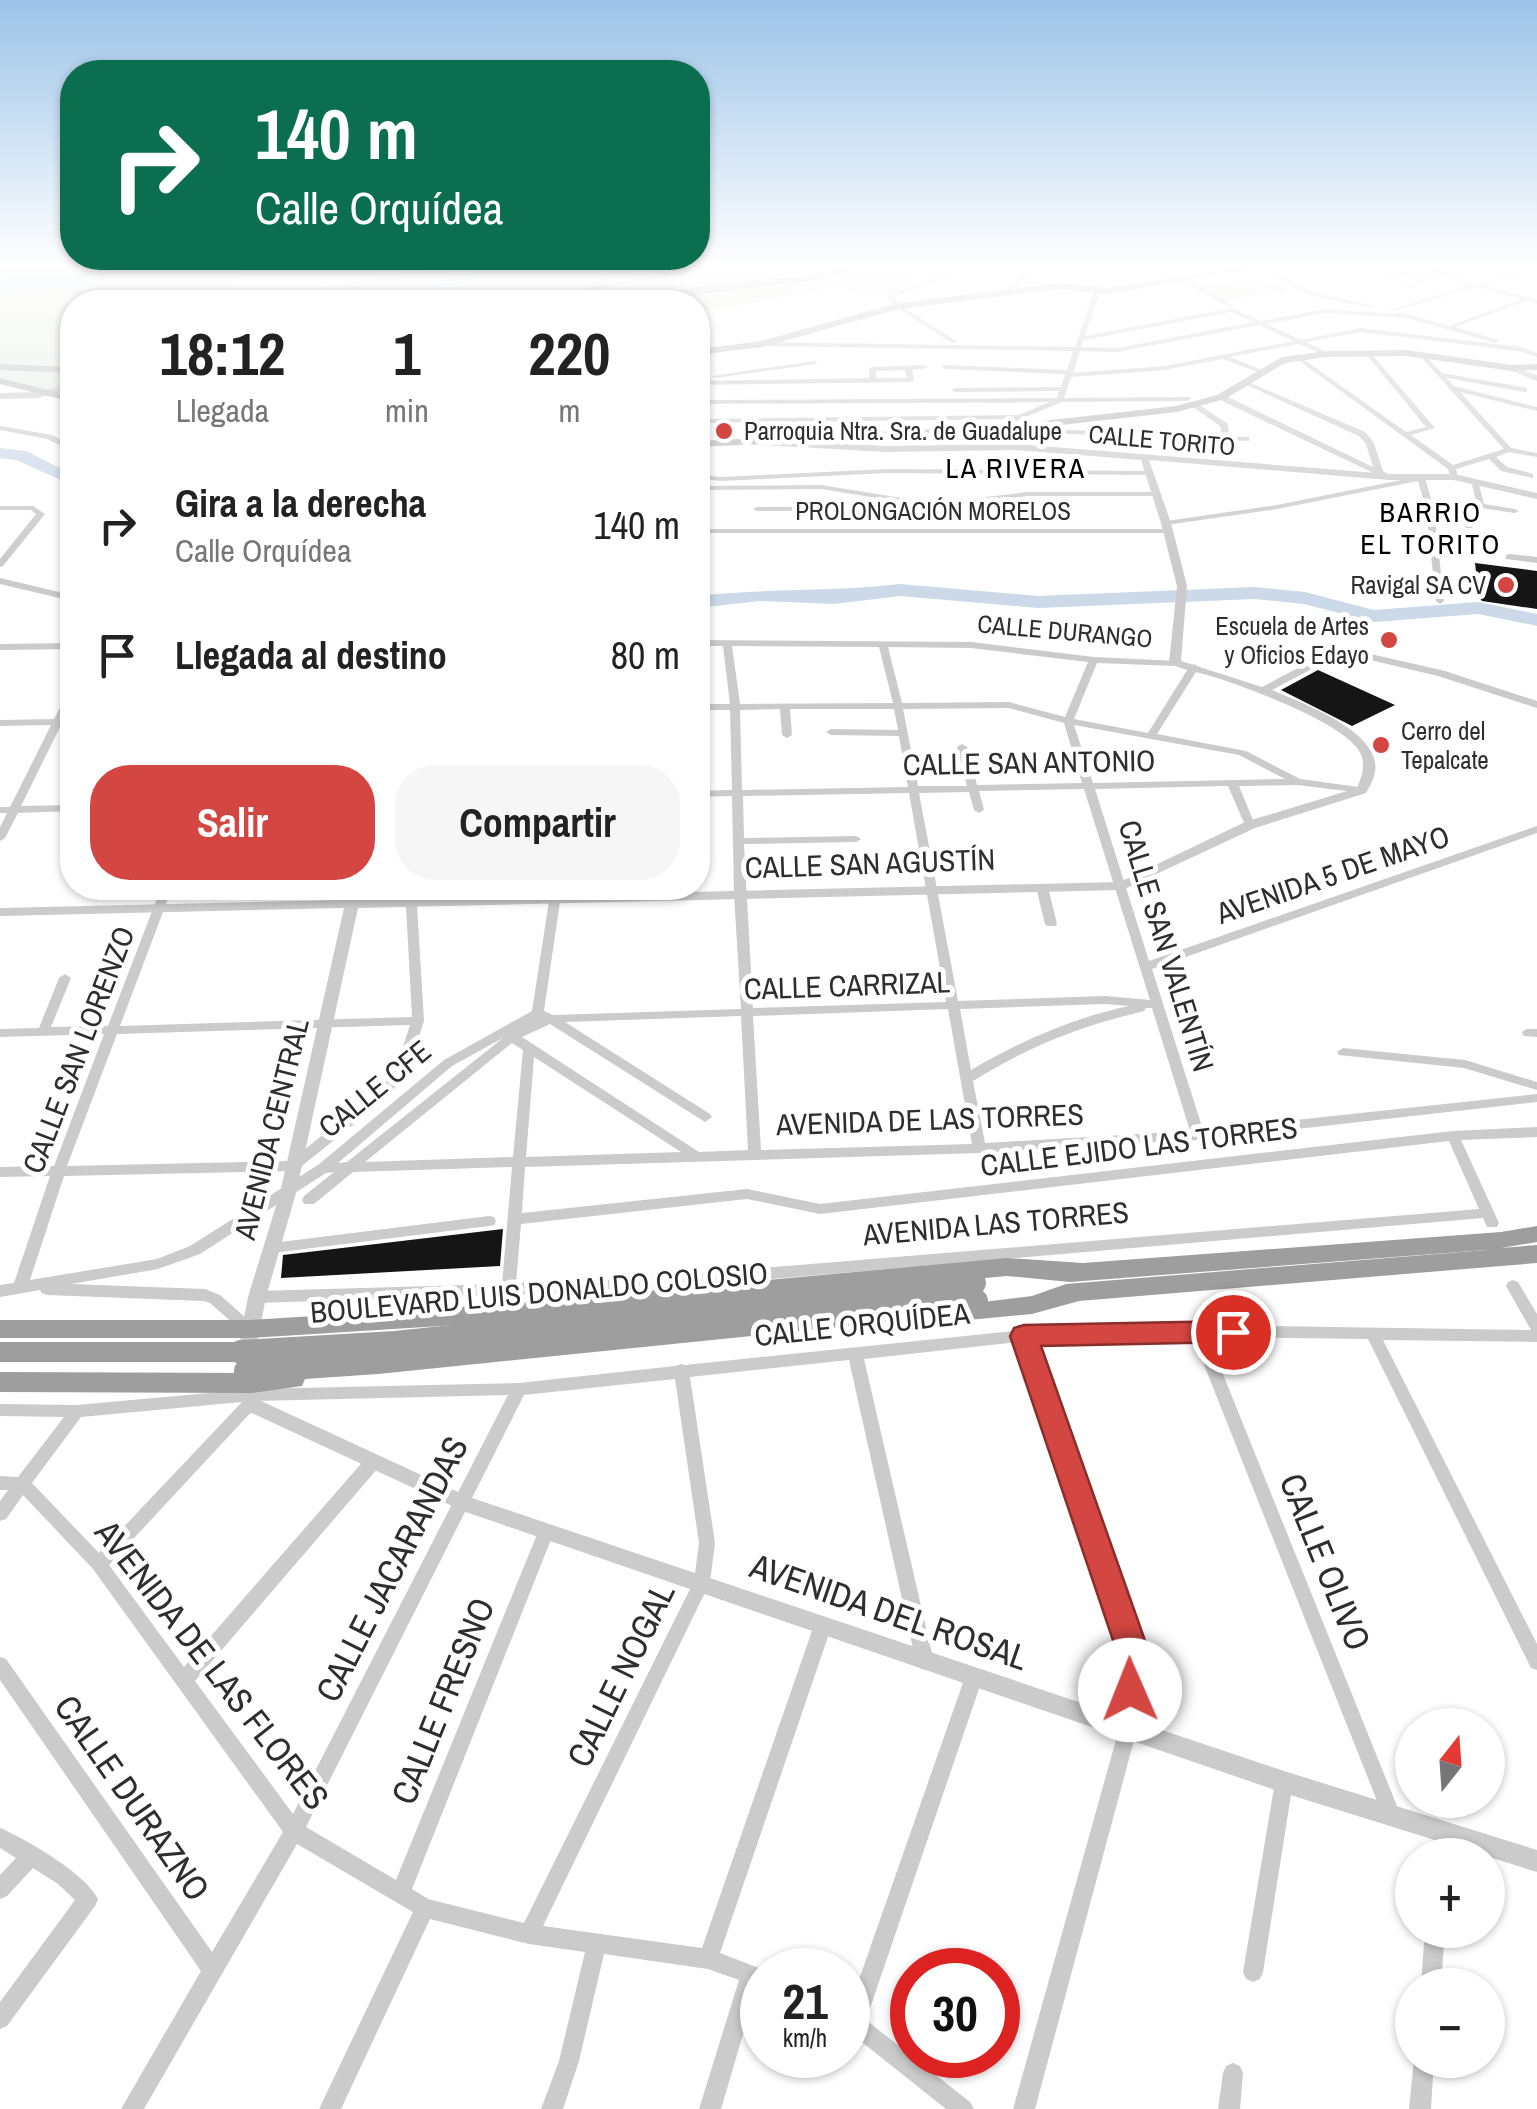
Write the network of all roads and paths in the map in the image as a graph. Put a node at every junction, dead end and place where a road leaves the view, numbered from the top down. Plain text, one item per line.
1 (804, 364) edge
2 (1071, 364) edge
3 (1184, 364) edge
4 (1242, 364) edge
5 (1278, 364) edge
6 (1309, 364) edge
7 (1378, 364) edge
8 (1431, 364) edge
9 (1487, 364) edge
10 (0, 366) edge
11 (925, 367) dead end
12 (945, 367) dead end
13 (1537, 367) edge
14 (1512, 368) junction
15 (60, 370) edge
16 (1260, 372) junction
17 (1068, 373) junction
18 (1441, 375) junction
19 (710, 378) edge
20 (1537, 378) edge
21 (710, 380) edge
22 (1, 381) edge
23 (1244, 382) junction
24 (60, 383) edge
25 (60, 387) edge
26 (1066, 388) junction
27 (1452, 388) junction
28 (955, 390) dead end
29 (1524, 390) dead end
30 (48, 393) junction
31 (0, 396) edge
32 (60, 396) edge
33 (1222, 396) junction
34 (1060, 400) junction
35 (876, 401) junction
36 (710, 402) edge
37 (1192, 402) junction
38 (1537, 410) edge
39 (1022, 416) junction
40 (879, 418) junction
41 (710, 421) edge
42 (0, 428) edge
43 (997, 428) junction
44 (1406, 434) junction
45 (1226, 436) junction
46 (1246, 438) dead end
47 (748, 442) junction
48 (60, 443) edge
49 (710, 444) edge
50 (1509, 450) junction
51 (1537, 455) edge
52 (1143, 456) junction
53 (1490, 456) junction
54 (888, 471) junction
55 (1019, 471) junction
56 (1150, 472) junction
57 (787, 475) junction
58 (1384, 475) junction
59 (1461, 476) junction
60 (1530, 476) dead end
61 (710, 478) edge
62 (1421, 478) junction
63 (710, 488) edge
64 (760, 488) junction
65 (1028, 494) junction
66 (1158, 494) junction
67 (1537, 496) edge
68 (888, 498) junction
69 (933, 505) junction
70 (0, 508) edge
71 (819, 508) junction
72 (757, 510) dead end
73 (1515, 511) dead end
74 (1470, 526) dead end
75 (1167, 527) junction
76 (824, 530) junction
77 (710, 532) edge
78 (1510, 557) dead end
79 (1537, 560) edge
80 (0, 564) edge
81 (0, 581) edge
82 (60, 595) edge
83 (1440, 601) dead end
84 (710, 644) edge
85 (727, 644) junction
86 (883, 645) junction
87 (60, 646) edge
88 (0, 647) edge
89 (1094, 660) junction
90 (1175, 663) junction
91 (1194, 667) junction
92 (1262, 691) junction
93 (898, 704) junction
94 (1537, 704) edge
95 (735, 706) junction
96 (785, 706) junction
97 (710, 707) edge
98 (60, 716) edge
99 (1068, 720) junction
100 (57, 722) junction
101 (0, 723) edge
102 (831, 732) dead end
103 (903, 733) junction
104 (787, 735) dead end
105 (1151, 736) junction
106 (962, 746) dead end
107 (1298, 782) junction
108 (1232, 783) junction
109 (1090, 786) junction
110 (972, 789) junction
111 (1362, 790) junction
112 (913, 791) junction
113 (710, 794) edge
114 (737, 794) junction
115 (60, 808) edge
116 (0, 810) edge
117 (14, 810) junction
118 (979, 810) dead end
119 (1250, 824) junction
120 (1537, 829) edge
121 (0, 838) edge
122 (856, 839) dead end
123 (738, 841) junction
124 (1122, 886) junction
125 (1042, 887) junction
126 (932, 889) junction
127 (710, 895) edge
128 (740, 895) junction
129 (162, 900) edge
130 (279, 900) edge
131 (353, 900) edge
132 (411, 900) edge
133 (555, 900) edge
134 (159, 908) junction
135 (0, 912) edge
136 (1052, 924) dead end
137 (1145, 967) junction
138 (65, 978) dead end
139 (1158, 1006) junction
140 (954, 1008) junction
141 (746, 1014) junction
142 (544, 1016) junction
143 (418, 1021) junction
144 (327, 1023) junction
145 (113, 1030) junction
146 (0, 1032) edge
147 (43, 1032) junction
148 (512, 1038) junction
149 (528, 1051) junction
150 (1343, 1052) dead end
151 (966, 1078) junction
152 (1537, 1086) edge
153 (1537, 1098) edge
154 (705, 1117) dead end
155 (1537, 1132) edge
156 (1198, 1135) junction
157 (1452, 1136) junction
158 (979, 1148) junction
159 (694, 1154) junction
160 (755, 1154) junction
161 (521, 1161) junction
162 (293, 1166) junction
163 (350, 1166) junction
164 (323, 1168) junction
165 (59, 1170) junction
166 (0, 1172) edge
167 (288, 1192) junction
168 (309, 1200) dead end
169 (516, 1219) junction
170 (489, 1222) dead end
171 (1537, 1234) edge
172 (272, 1248) junction
173 (1537, 1254) edge
174 (1081, 1282) junction
175 (510, 1286) junction
176 (1514, 1286) dead end
177 (20, 1288) junction
178 (0, 1292) edge
179 (975, 1292) junction
180 (257, 1297) junction
181 (1537, 1328) edge
182 (0, 1329) edge
183 (249, 1329) junction
184 (1198, 1331) junction
185 (1373, 1335) junction
186 (1024, 1336) junction
187 (1537, 1336) edge
188 (0, 1352) edge
189 (856, 1356) junction
190 (0, 1370) edge
191 (681, 1370) junction
192 (0, 1382) edge
193 (519, 1388) junction
194 (252, 1394) junction
195 (0, 1410) edge
196 (77, 1411) junction
197 (372, 1463) junction
198 (0, 1484) edge
199 (23, 1484) junction
200 (463, 1503) junction
201 (0, 1514) edge
202 (546, 1532) junction
203 (99, 1564) junction
204 (702, 1582) junction
205 (823, 1625) junction
206 (925, 1662) junction
207 (1537, 1662) edge
208 (0, 1665) edge
209 (974, 1677) junction
210 (182, 1681) junction
211 (1128, 1729) junction
212 (1284, 1782) junction
213 (1392, 1817) junction
214 (294, 1831) junction
215 (0, 1836) edge
216 (1431, 1838) edge
217 (1505, 1855) edge
218 (31, 1856) junction
219 (1537, 1861) edge
220 (0, 1889) edge
221 (400, 1895) junction
222 (425, 1908) junction
223 (529, 1934) junction
224 (598, 1942) junction
225 (708, 1959) junction
226 (211, 1968) junction
227 (870, 1968) edge
228 (740, 1970) edge
229 (1253, 1972) dead end
230 (0, 2020) edge
231 (740, 2024) edge
232 (870, 2036) edge
233 (1233, 2072) dead end
234 (1423, 2078) edge
235 (132, 2109) edge
236 (330, 2109) edge
237 (552, 2109) edge
238 (710, 2109) edge
239 (963, 2109) edge
240 (1024, 2109) edge
241 (1229, 2109) edge
242 (1420, 2109) edge

1 - 19 street
2 - 17 street
3 - 17 street
4 - 16 street
5 - 16 main road
6 - 44 street
7 - 44 street
8 - 18 street
9 - 14 main road
10 - 15 main road
11 - 21 street
12 - 17 street
13 - 14 main road
14 - 20 street
16 - 23 main road
17 - 26 street
18 - 27 street
18 - 29 street
22 - 24 main road
22 - 30 main road
23 - 33 main road
23 - 58 street
25 - 30 street
26 - 28 street
26 - 34 street
27 - 38 street
27 - 50 street
30 - 31 street
30 - 32 main road
33 - 37 main road
33 - 58 street
34 - 35 street
34 - 37 street
34 - 39 street
35 - 36 street
35 - 40 street
37 - 43 main road
37 - 45 street
39 - 40 street
39 - 43 street
40 - 41 street
42 - 48 street
43 - 45 street
43 - 47 main road
44 - 59 street
45 - 46 street
47 - 49 main road
47 - 52 street, CALLE TORITO
50 - 51 street
50 - 53 street
52 - 56 street
52 - 58 street, CALLE TORITO
53 - 59 street
53 - 60 street
54 - 55 street
54 - 57 street
54 - 68 street
55 - 56 street
55 - 65 street
56 - 66 street
57 - 61 street
57 - 64 street
58 - 62 street, CALLE TORITO
59 - 62 street, CALLE TORITO
59 - 67 street, CALLE TORITO
59 - 73 street
59 - 74 street
62 - 75 street, PROLONGACIÓN MORELOS
62 - 83 street
63 - 64 street
64 - 68 street
65 - 66 street
65 - 69 street
66 - 75 street
68 - 69 street
69 - 71 street
70 - 80 street
71 - 72 street
71 - 76 street
75 - 76 street, PROLONGACIÓN MORELOS
75 - 90 street
76 - 77 street, PROLONGACIÓN MORELOS
78 - 79 street
81 - 82 street
84 - 85 street, CALLE DURANGO
85 - 86 street, CALLE DURANGO
85 - 95 street
86 - 89 street, CALLE DURANGO
86 - 93 street
87 - 88 street
89 - 90 street, CALLE DURANGO
89 - 99 street
90 - 91 street, CALLE DURANGO
91 - 92 street, CALLE DURANGO
91 - 105 street
92 - 94 street
92 - 111 street, CALLE DURANGO
93 - 96 street
93 - 99 street
93 - 103 street
95 - 96 street
95 - 97 street
95 - 114 street
96 - 104 street
98 - 100 street
99 - 105 street
99 - 109 street, CALLE SAN VALENTÍN
100 - 101 street
100 - 117 street
102 - 103 street
103 - 112 street
105 - 107 street
106 - 110 street
107 - 108 street, CALLE SAN ANTONIO
107 - 111 street, CALLE SAN ANTONIO
108 - 109 street, CALLE SAN ANTONIO
108 - 119 street
109 - 110 street, CALLE SAN ANTONIO
109 - 124 street, CALLE SAN VALENTÍN
110 - 112 street, CALLE SAN ANTONIO
110 - 118 street
111 - 119 street, CALLE SAN AGUSTÍN
112 - 114 street, CALLE SAN ANTONIO
112 - 126 street
113 - 114 street, CALLE SAN ANTONIO
114 - 123 street
115 - 117 street
116 - 117 street
117 - 121 street
119 - 124 street, CALLE SAN AGUSTÍN
120 - 137 street, AVENIDA 5 DE MAYO
122 - 123 street
123 - 128 street
124 - 125 street, CALLE SAN AGUSTÍN
124 - 137 street, CALLE SAN VALENTÍN
125 - 126 street, CALLE SAN AGUSTÍN
125 - 136 street
126 - 128 street, CALLE SAN AGUSTÍN
126 - 140 street
127 - 128 street, CALLE SAN AGUSTÍN
128 - 141 street
129 - 134 street, CALLE SAN LORENZO
130 - 134 street, CALLE SAN AGUSTÍN
131 - 144 street, AVENIDA CENTRAL
132 - 143 street
133 - 142 street
134 - 135 street, CALLE SAN AGUSTÍN
134 - 145 street, CALLE SAN LORENZO
137 - 139 street, CALLE SAN VALENTÍN
138 - 147 street
139 - 140 street, CALLE CARRIZAL
139 - 151 street
139 - 156 street, CALLE SAN VALENTÍN
140 - 141 street, CALLE CARRIZAL
140 - 151 street
141 - 142 street, CALLE CARRIZAL
141 - 160 street
142 - 148 street, CALLE CFE
142 - 154 street
142 - 164 street, CALLE CFE
143 - 144 street
143 - 162 street, CALLE CFE
144 - 145 street
144 - 162 street, AVENIDA CENTRAL
145 - 147 street
145 - 165 street, CALLE SAN LORENZO
146 - 147 street
148 - 149 street
148 - 163 street, CALLE CFE
149 - 159 street
149 - 161 street
150 - 152 street
151 - 158 street
153 - 156 street, AVENIDA DE LAS TORRES
155 - 157 street, CALLE EJIDO LAS TORRES
156 - 158 street, AVENIDA DE LAS TORRES
157 - 169 street, CALLE EJIDO LAS TORRES
157 - 175 street, AVENIDA LAS TORRES
158 - 160 street, AVENIDA DE LAS TORRES
159 - 160 street, AVENIDA DE LAS TORRES
159 - 161 street, AVENIDA DE LAS TORRES
161 - 163 street, AVENIDA DE LAS TORRES
161 - 169 street
162 - 165 street
162 - 167 street, AVENIDA CENTRAL
163 - 164 street, AVENIDA DE LAS TORRES
163 - 168 street, CALLE CFE
164 - 167 street, CALLE CFE
165 - 166 street
165 - 177 street, CALLE SAN LORENZO
167 - 172 street, AVENIDA CENTRAL
167 - 177 street, CALLE CFE
169 - 175 street
170 - 172 street
171 - 174 highway, AVENIDA LAS TORRES
172 - 180 street, AVENIDA CENTRAL
173 - 174 highway
174 - 179 highway, BOULEVARD LUIS DONALDO COLOSIO
174 - 183 highway
174 - 194 highway
175 - 180 street, AVENIDA LAS TORRES
176 - 181 street
177 - 178 street
177 - 183 street
179 - 188 highway, BOULEVARD LUIS DONALDO COLOSIO, bridge
179 - 190 highway, BOULEVARD LUIS DONALDO COLOSIO, bridge
180 - 183 street, AVENIDA CENTRAL
182 - 183 highway
183 - 194 street, AVENIDA CENTRAL
184 - 185 street, CALLE ORQUÍDEA
184 - 186 street, CALLE ORQUÍDEA
184 - 213 street, CALLE OLIVO
185 - 187 street, CALLE ORQUÍDEA
185 - 207 street
186 - 189 street, CALLE ORQUÍDEA
186 - 211 street
189 - 191 street, CALLE ORQUÍDEA
189 - 206 street
191 - 193 street, CALLE ORQUÍDEA
191 - 204 street, CALLE NOGAL
192 - 194 highway
193 - 194 street, CALLE ORQUÍDEA
193 - 200 street, CALLE JACARANDAS
194 - 196 street
194 - 197 street, AVENIDA DEL ROSAL
194 - 203 street
195 - 196 street
196 - 199 street
197 - 200 street, AVENIDA DEL ROSAL
197 - 210 street
198 - 199 street
199 - 201 street
199 - 203 street, AVENIDA DE LAS FLORES
200 - 202 street, AVENIDA DEL ROSAL
200 - 214 street, CALLE JACARANDAS
202 - 204 street, AVENIDA DEL ROSAL
202 - 221 street, CALLE FRESNO
203 - 210 street, AVENIDA DE LAS FLORES
204 - 205 street, AVENIDA DEL ROSAL
204 - 223 street, CALLE NOGAL
205 - 206 street, AVENIDA DEL ROSAL
205 - 225 street
206 - 209 street, AVENIDA DEL ROSAL
208 - 226 street, CALLE DURAZNO
209 - 211 street, AVENIDA DEL ROSAL
209 - 227 street
210 - 214 street, AVENIDA DE LAS FLORES
211 - 212 street, AVENIDA DEL ROSAL
211 - 240 street
212 - 213 street, AVENIDA DEL ROSAL
212 - 229 street
213 - 216 street, AVENIDA DEL ROSAL
214 - 221 street, AVENIDA DE LAS FLORES
214 - 226 street, CALLE JACARANDAS
215 - 218 street
217 - 219 street, AVENIDA DEL ROSAL
218 - 220 street
218 - 230 street
221 - 222 street, AVENIDA DE LAS FLORES
222 - 223 street, AVENIDA DE LAS FLORES
222 - 236 street
223 - 224 street, AVENIDA DE LAS FLORES
224 - 225 street, AVENIDA DE LAS FLORES
224 - 237 street
225 - 228 street, AVENIDA DE LAS FLORES
226 - 235 street, CALLE JACARANDAS
231 - 238 street
232 - 239 street
233 - 241 street
234 - 242 street

